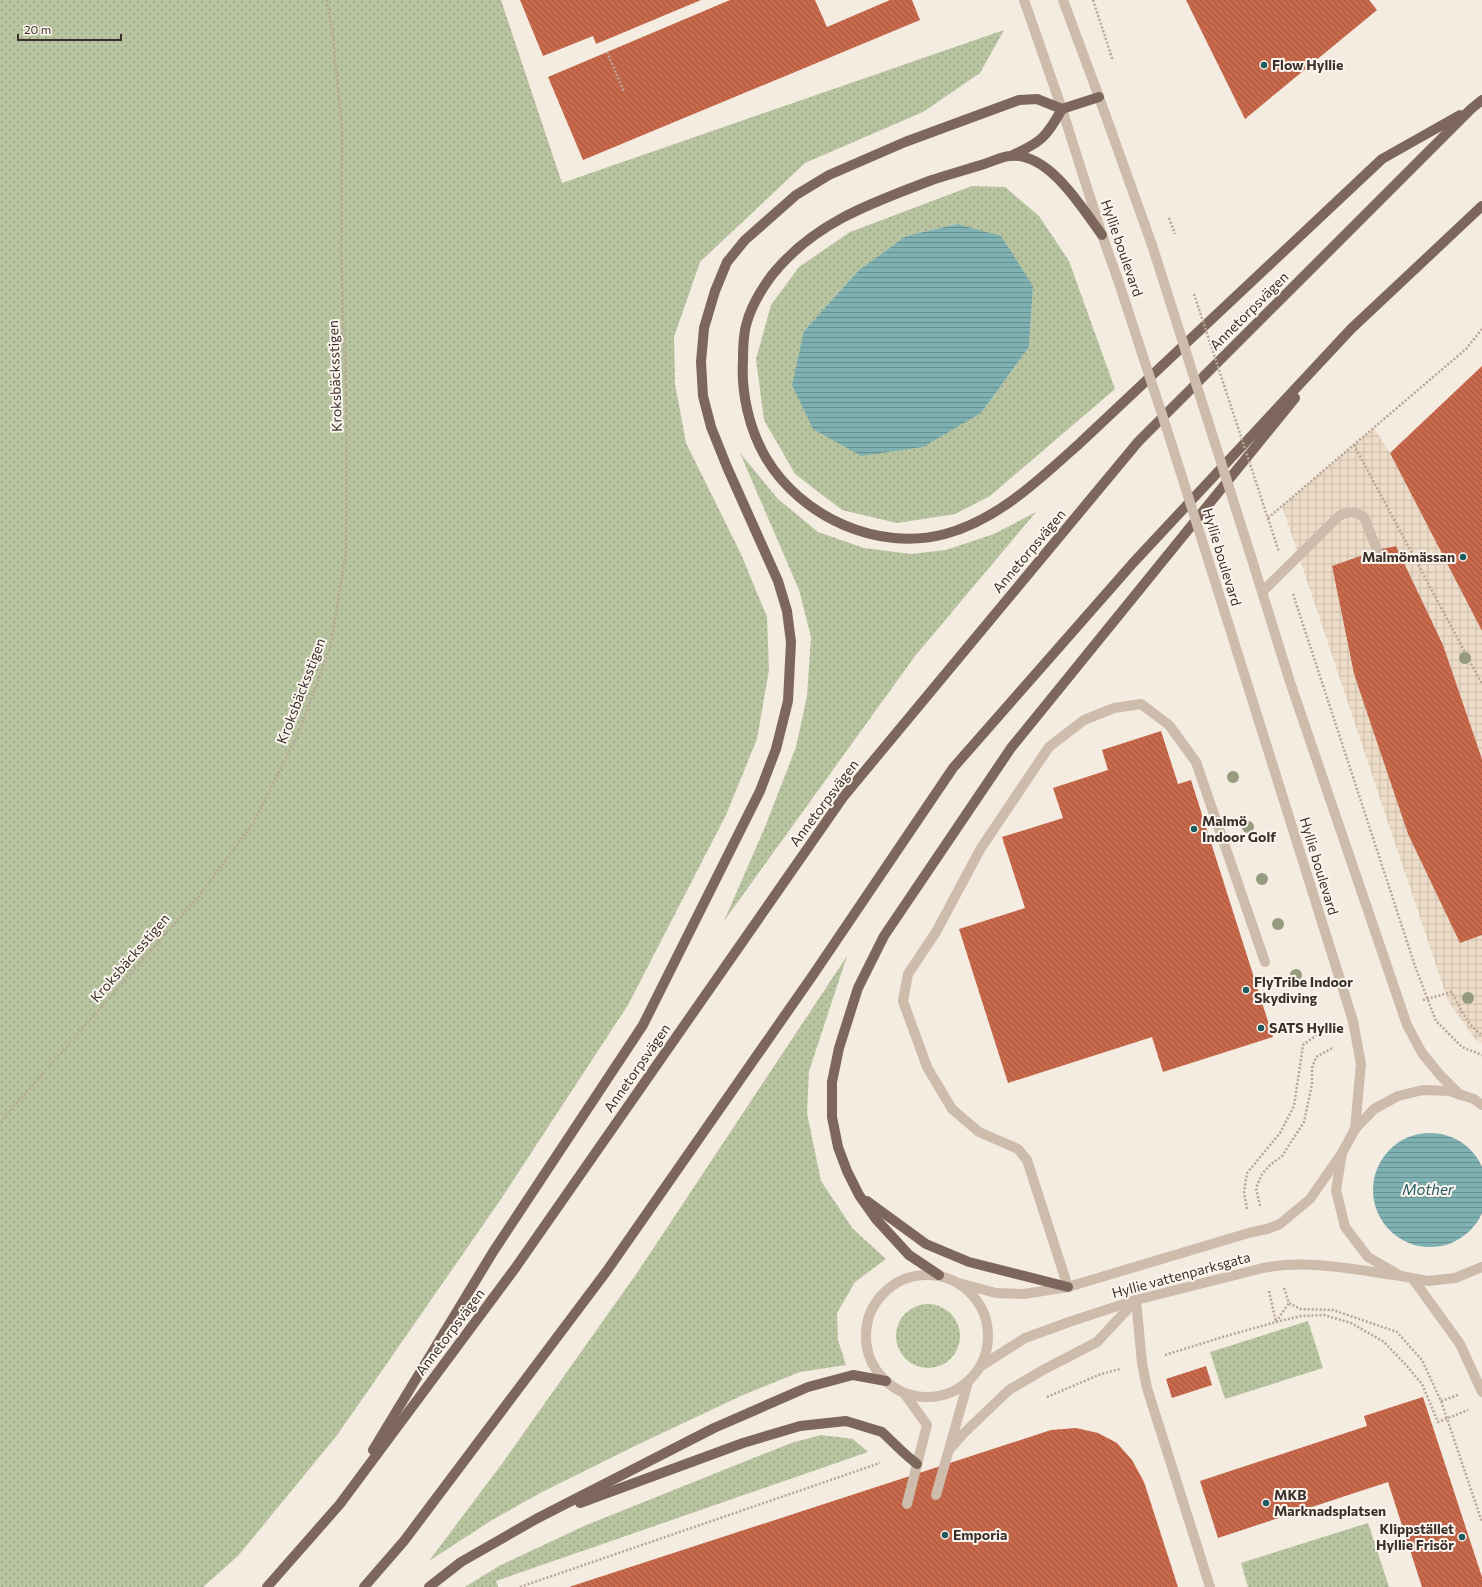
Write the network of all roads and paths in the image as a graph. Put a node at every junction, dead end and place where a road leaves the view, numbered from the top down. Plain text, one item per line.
1 (327, 0) edge
2 (1024, 0) edge
3 (1063, 0) edge
4 (607, 52) dead end
5 (624, 92) dead end
6 (1099, 97) junction
7 (1482, 100) edge
8 (1062, 108) junction
9 (1471, 109) junction
10 (1011, 156) junction
11 (1482, 206) edge
12 (1169, 218) dead end
13 (1102, 235) junction
14 (1177, 241) dead end
15 (1194, 293) dead end
16 (1350, 329) junction
17 (1482, 330) edge
18 (1354, 445) junction
19 (1268, 518) junction
20 (1377, 550) dead end
21 (1285, 569) junction
22 (1262, 592) junction
23 (1482, 684) edge
24 (1265, 962) dead end
25 (1331, 1048) dead end
26 (1482, 1055) edge
27 (1460, 1095) junction
28 (1482, 1105) edge
29 (0, 1122) edge
30 (1355, 1129) junction
31 (1342, 1153) junction
32 (859, 1195) junction
33 (1259, 1201) dead end
34 (1482, 1267) edge
35 (940, 1275) junction
36 (1401, 1276) junction
37 (1413, 1279) junction
38 (960, 1283) junction
39 (1068, 1288) junction
40 (1136, 1300) junction
41 (1289, 1303) dead end
42 (981, 1366) junction
43 (886, 1381) junction
44 (968, 1382) junction
45 (904, 1392) junction
46 (1482, 1392) edge
47 (1475, 1408) dead end
48 (1447, 1418) junction
49 (949, 1450) junction
50 (917, 1464) junction
51 (936, 1495) dead end
52 (340, 1504) junction
53 (907, 1504) dead end
54 (536, 1519) junction
55 (1482, 1522) edge
56 (267, 1587) edge
57 (364, 1587) edge
58 (429, 1587) edge
59 (1210, 1587) edge

1 - 29 path, Kroksbäcksstigen
2 - 8 street, Hyllie boulevard
3 - 6 street, Hyllie boulevard
4 - 5 path
6 - 8 main road
6 - 22 street, Hyllie boulevard, bridge
7 - 9 main road, Annetorpsvägen
8 - 10 main road
8 - 13 street, Hyllie boulevard
8 - 52 main road
9 - 10 main road
9 - 52 main road, Annetorpsvägen
10 - 13 main road
11 - 16 main road
12 - 14 path, bridge
13 - 30 street, Hyllie boulevard, bridge
15 - 19 path, bridge
16 - 32 main road
16 - 57 main road
17 - 18 path
18 - 19 path
18 - 23 path
19 - 21 path, bridge
20 - 21 street
21 - 22 street
21 - 26 path
22 - 27 street, Hyllie boulevard
24 - 39 street
25 - 33 path
27 - 28 street
27 - 30 street
30 - 31 street
31 - 36 street
31 - 39 street, Hyllie vattenparksgata
32 - 35 main road
32 - 39 main road
34 - 37 street
35 - 38 street
35 - 43 street
36 - 37 street
36 - 40 street, Hyllie vattenparksgata
37 - 46 street
38 - 39 street, Hyllie vattenparksgata
38 - 42 street
40 - 42 street, Hyllie vattenparksgata
40 - 49 street
40 - 59 street
41 - 48 path
42 - 44 street
43 - 45 street
43 - 54 main road
44 - 45 street
44 - 49 street
45 - 50 street
47 - 48 path
48 - 55 path
49 - 51 street
50 - 53 street
50 - 54 main road
52 - 56 main road, Annetorpsvägen
54 - 58 main road

